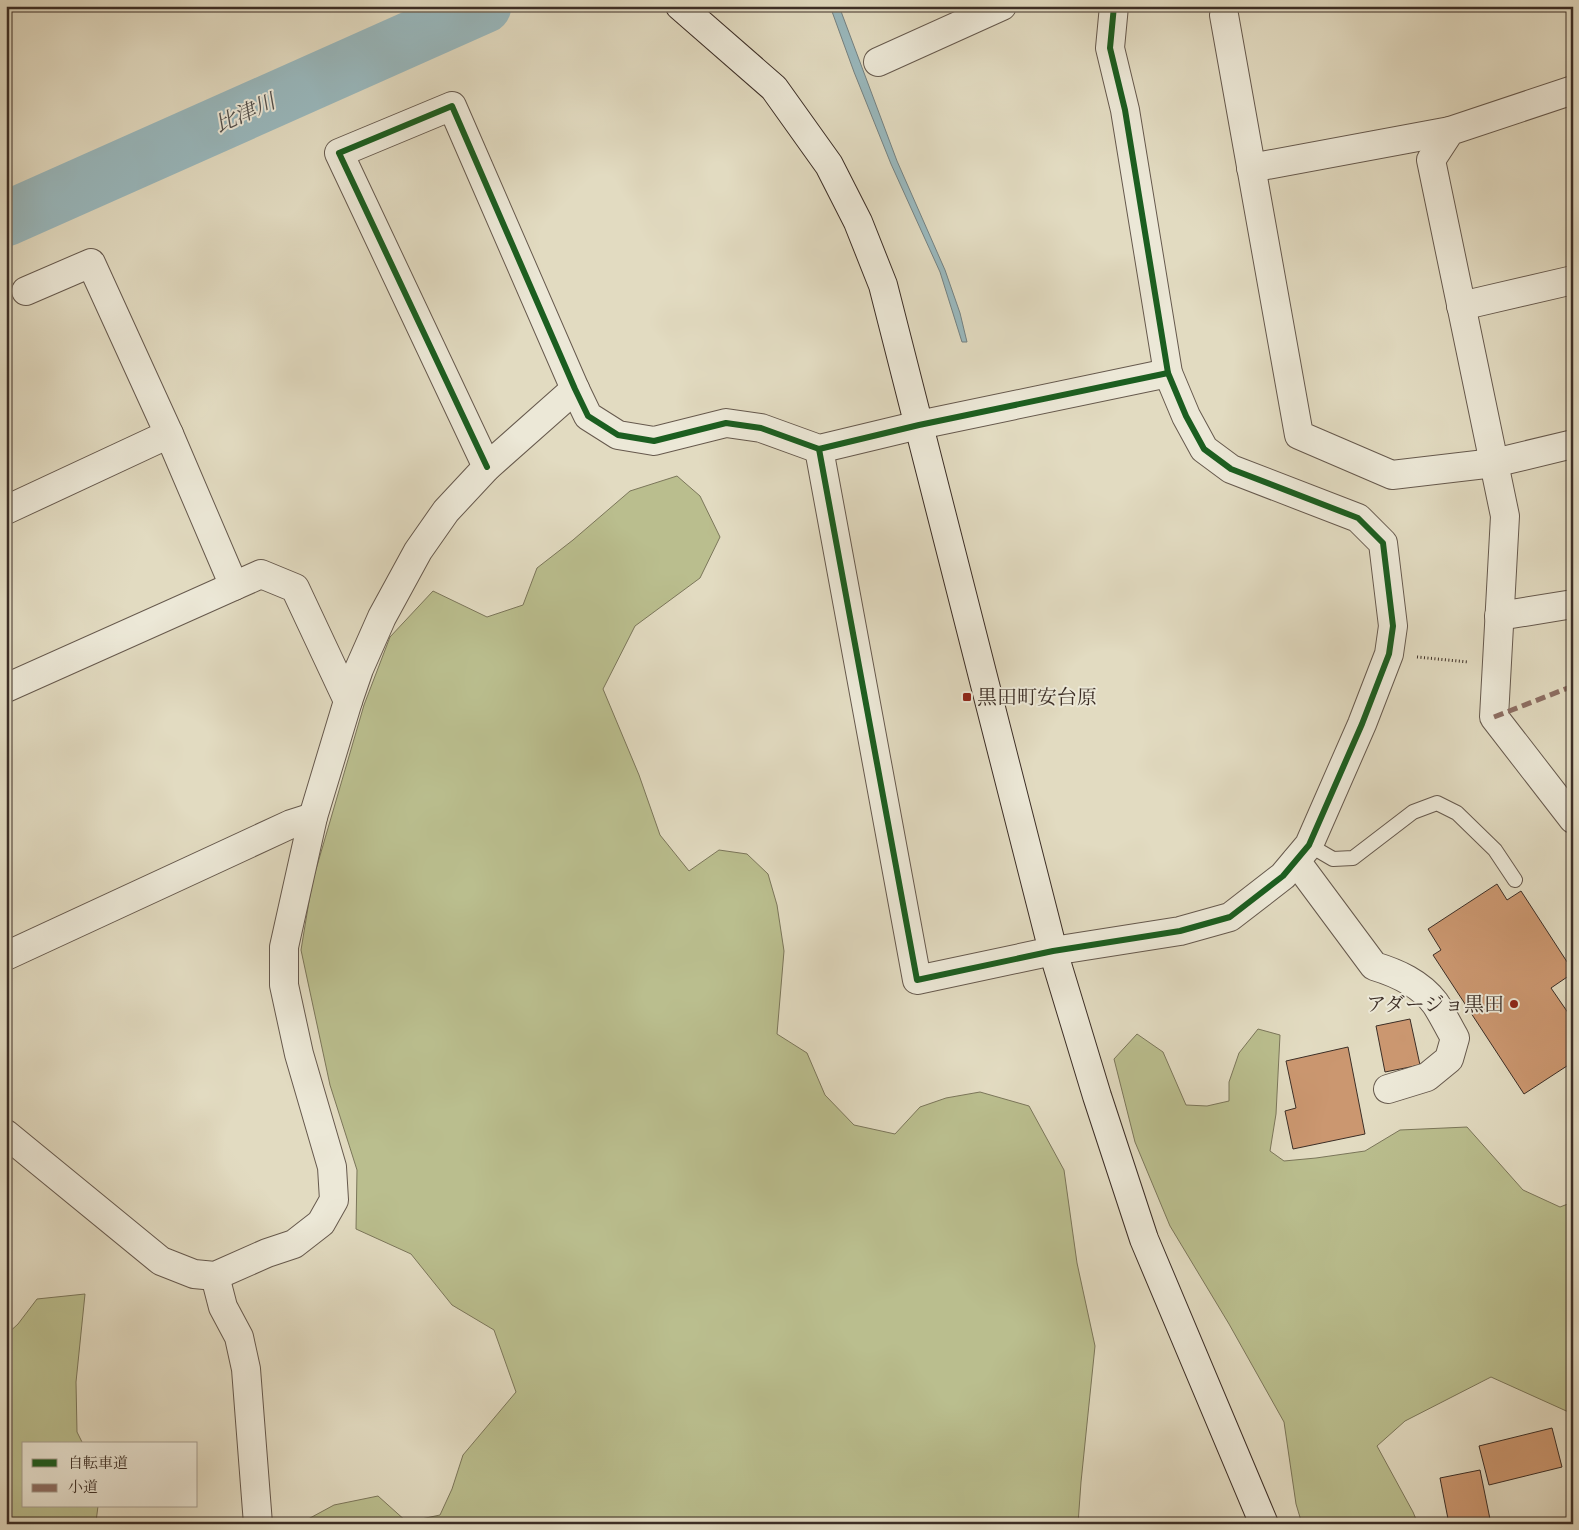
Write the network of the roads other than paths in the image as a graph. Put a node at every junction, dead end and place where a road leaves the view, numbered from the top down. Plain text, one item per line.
1 (680, 6) edge
2 (1002, 6) edge
3 (1114, 6) edge
4 (1224, 15) dead end
5 (878, 62) dead end
6 (1573, 90) edge
7 (1450, 131) junction
8 (1251, 168) junction
9 (1573, 280) edge
10 (26, 291) dead end
11 (1461, 306) junction
12 (1168, 373) junction
13 (575, 390) junction
14 (919, 425) junction
15 (169, 434) junction
16 (1573, 444) edge
17 (819, 449) junction
18 (1494, 463) junction
19 (487, 468) junction
20 (6, 510) edge
21 (234, 586) junction
22 (1573, 604) edge
23 (1499, 616) junction
24 (6, 688) edge
25 (348, 701) junction
26 (313, 817) junction
27 (1573, 819) edge
28 (1302, 853) junction
29 (1515, 880) dead end
30 (1053, 951) junction
31 (6, 956) edge
32 (1388, 1089) dead end
33 (6, 1134) edge
34 (215, 1276) junction
35 (258, 1524) edge
36 (1264, 1524) edge

1 - 14 street
2 - 5 street
3 - 12 street
4 - 8 street
6 - 7 street
7 - 8 street
7 - 11 street
8 - 18 street
9 - 11 street
10 - 15 street
11 - 18 street
12 - 14 street
12 - 28 street
13 - 17 street
13 - 19 street
13 - 19 street
14 - 17 street
14 - 30 street
15 - 20 street
15 - 21 street
16 - 18 street
17 - 30 street
18 - 23 street
19 - 25 street
21 - 24 street
21 - 25 street
22 - 23 street
23 - 27 street
25 - 26 street
26 - 31 street
26 - 34 street
28 - 29 lane
28 - 30 street
28 - 32 street
30 - 36 street
33 - 34 street
34 - 35 street

